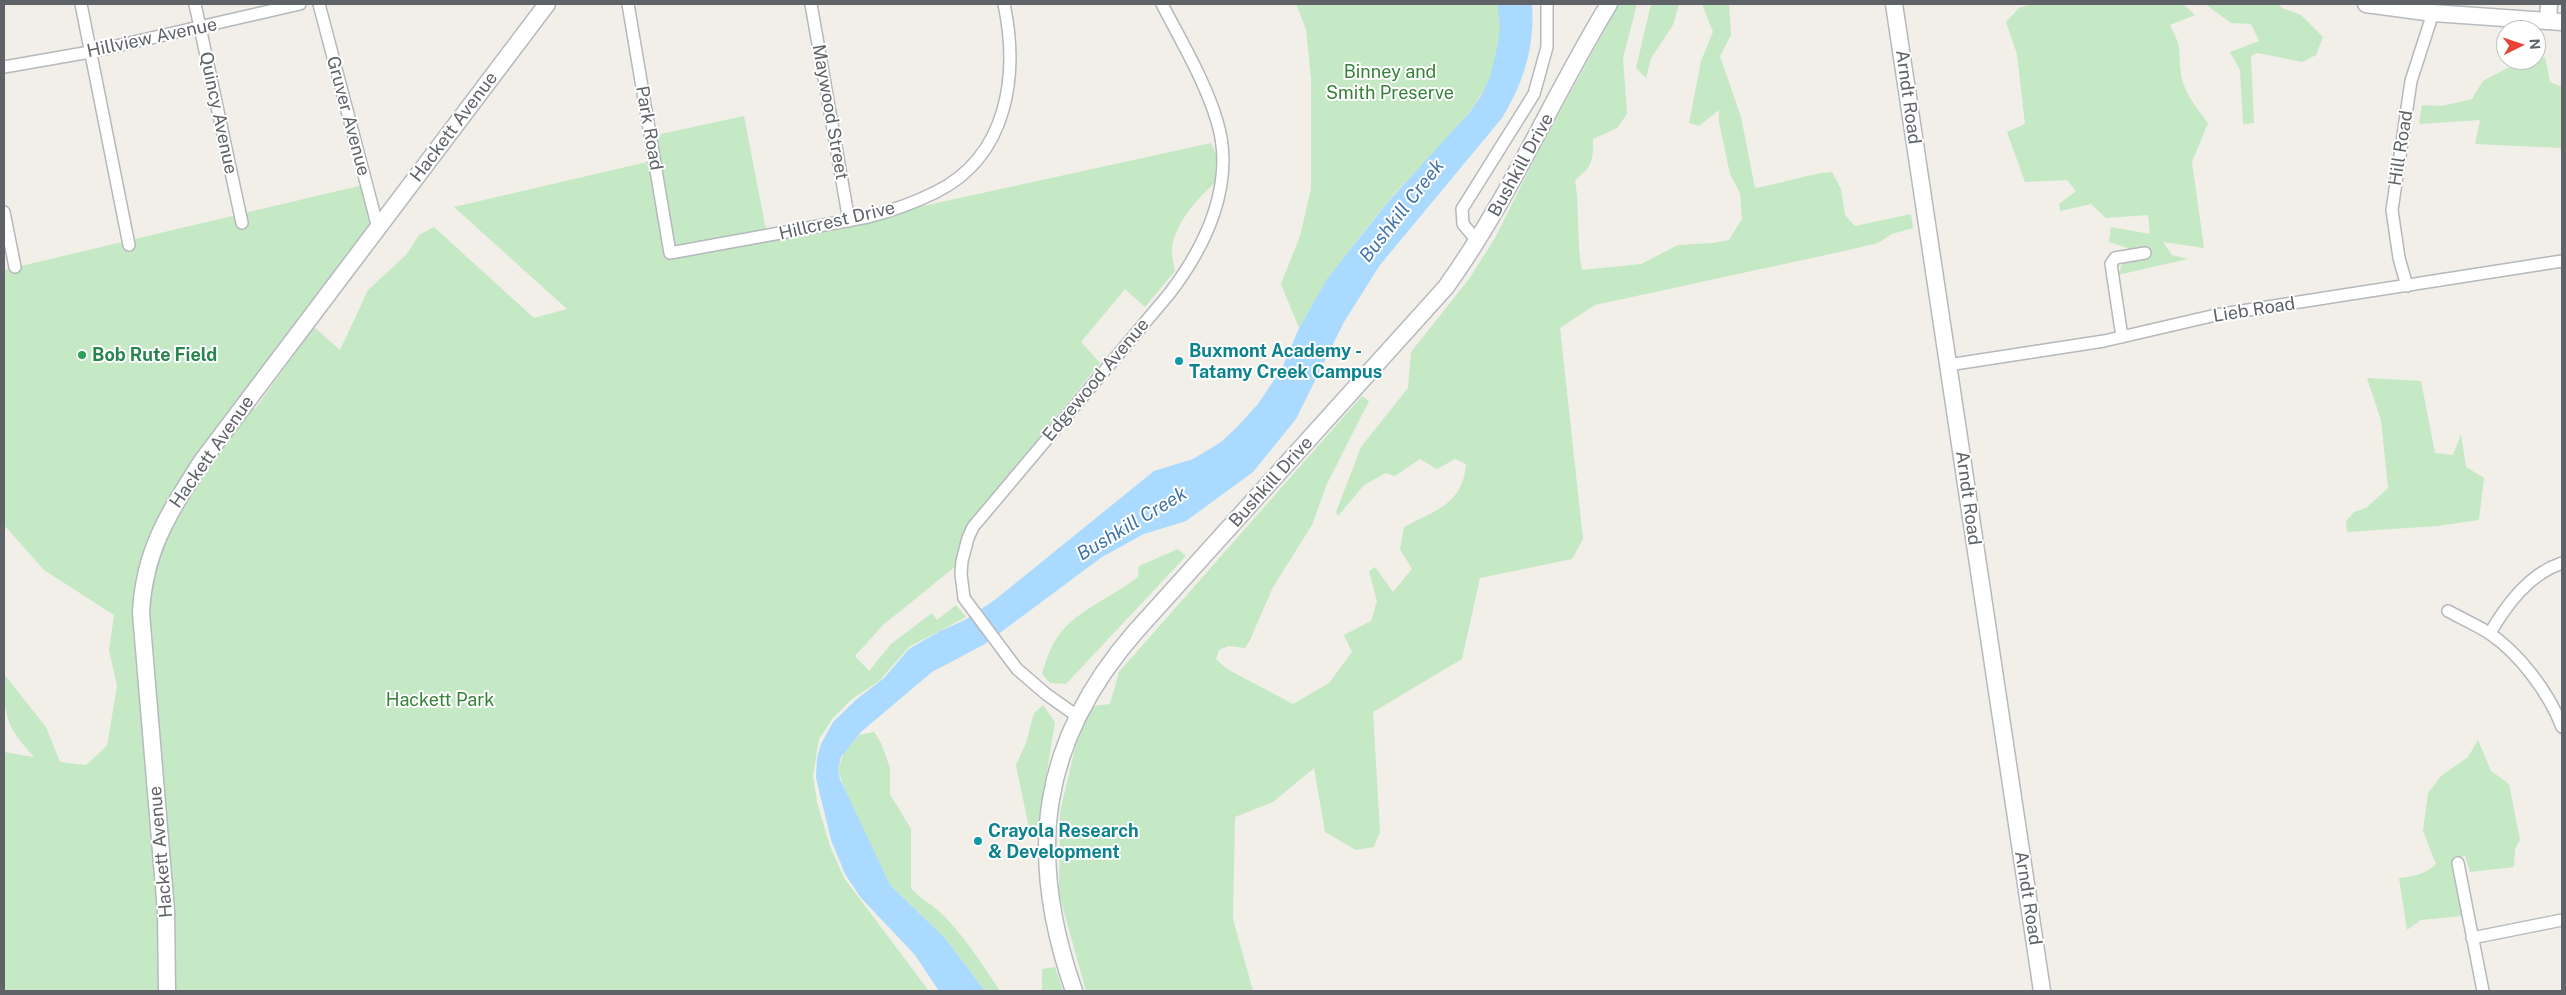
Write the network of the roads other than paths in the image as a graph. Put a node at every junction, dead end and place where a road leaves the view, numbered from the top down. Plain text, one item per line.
1 (81, 4) edge
2 (195, 4) edge
3 (300, 4) edge
4 (319, 4) edge
5 (547, 4) edge
6 (628, 4) edge
7 (812, 4) edge
8 (1004, 4) edge
9 (1162, 4) edge
10 (1547, 4) edge
11 (1609, 4) edge
12 (1894, 4) edge
13 (2366, 4) edge
14 (2549, 4) edge
15 (2434, 13) junction
16 (2555, 22) edge
17 (200, 28) junction
18 (90, 52) junction
19 (4, 67) edge
20 (4, 212) edge
21 (850, 221) junction
22 (242, 223) dead end
23 (378, 228) junction
24 (1478, 242) junction
25 (129, 245) dead end
26 (670, 253) joint
27 (2145, 253) dead end
28 (2562, 261) edge
29 (15, 267) dead end
30 (2407, 286) junction
31 (2122, 337) junction
32 (1948, 365) junction
33 (2562, 563) edge
34 (2448, 611) dead end
35 (2490, 633) junction
36 (1076, 716) junction
37 (2562, 728) edge
38 (2458, 864) dead end
39 (2562, 920) edge
40 (2472, 938) junction
41 (167, 991) edge
42 (1074, 991) edge
43 (2042, 991) edge
44 (2483, 991) edge

1 - 18 street
2 - 17 street, Quincy Avenue
3 - 17 street, Hillview Avenue
4 - 23 street, Gruver Avenue
5 - 23 main road, Hackett Avenue
6 - 26 street, Park Road
7 - 21 street, Maywood Street
8 - 21 street, Hillcrest Drive
9 - 36 street, Edgewood Avenue
10 - 24 street
11 - 24 main road, Bushkill Drive
12 - 32 main road, Arndt Road
13 - 15 main road
14 - 16 main road
15 - 16 main road
15 - 30 street, Hill Road
17 - 18 street, Hillview Avenue
17 - 22 street, Quincy Avenue
18 - 19 street, Hillview Avenue
18 - 25 street
20 - 29 street
21 - 26 street, Hillcrest Drive
23 - 41 main road, Hackett Avenue
24 - 36 main road, Bushkill Drive
27 - 31 street
28 - 30 street, Lieb Road
30 - 31 street, Lieb Road
31 - 32 street, Lieb Road
32 - 43 main road, Arndt Road
33 - 35 street
34 - 35 street
35 - 37 street
36 - 42 main road, Bushkill Drive
38 - 40 street
39 - 40 street
40 - 44 street

